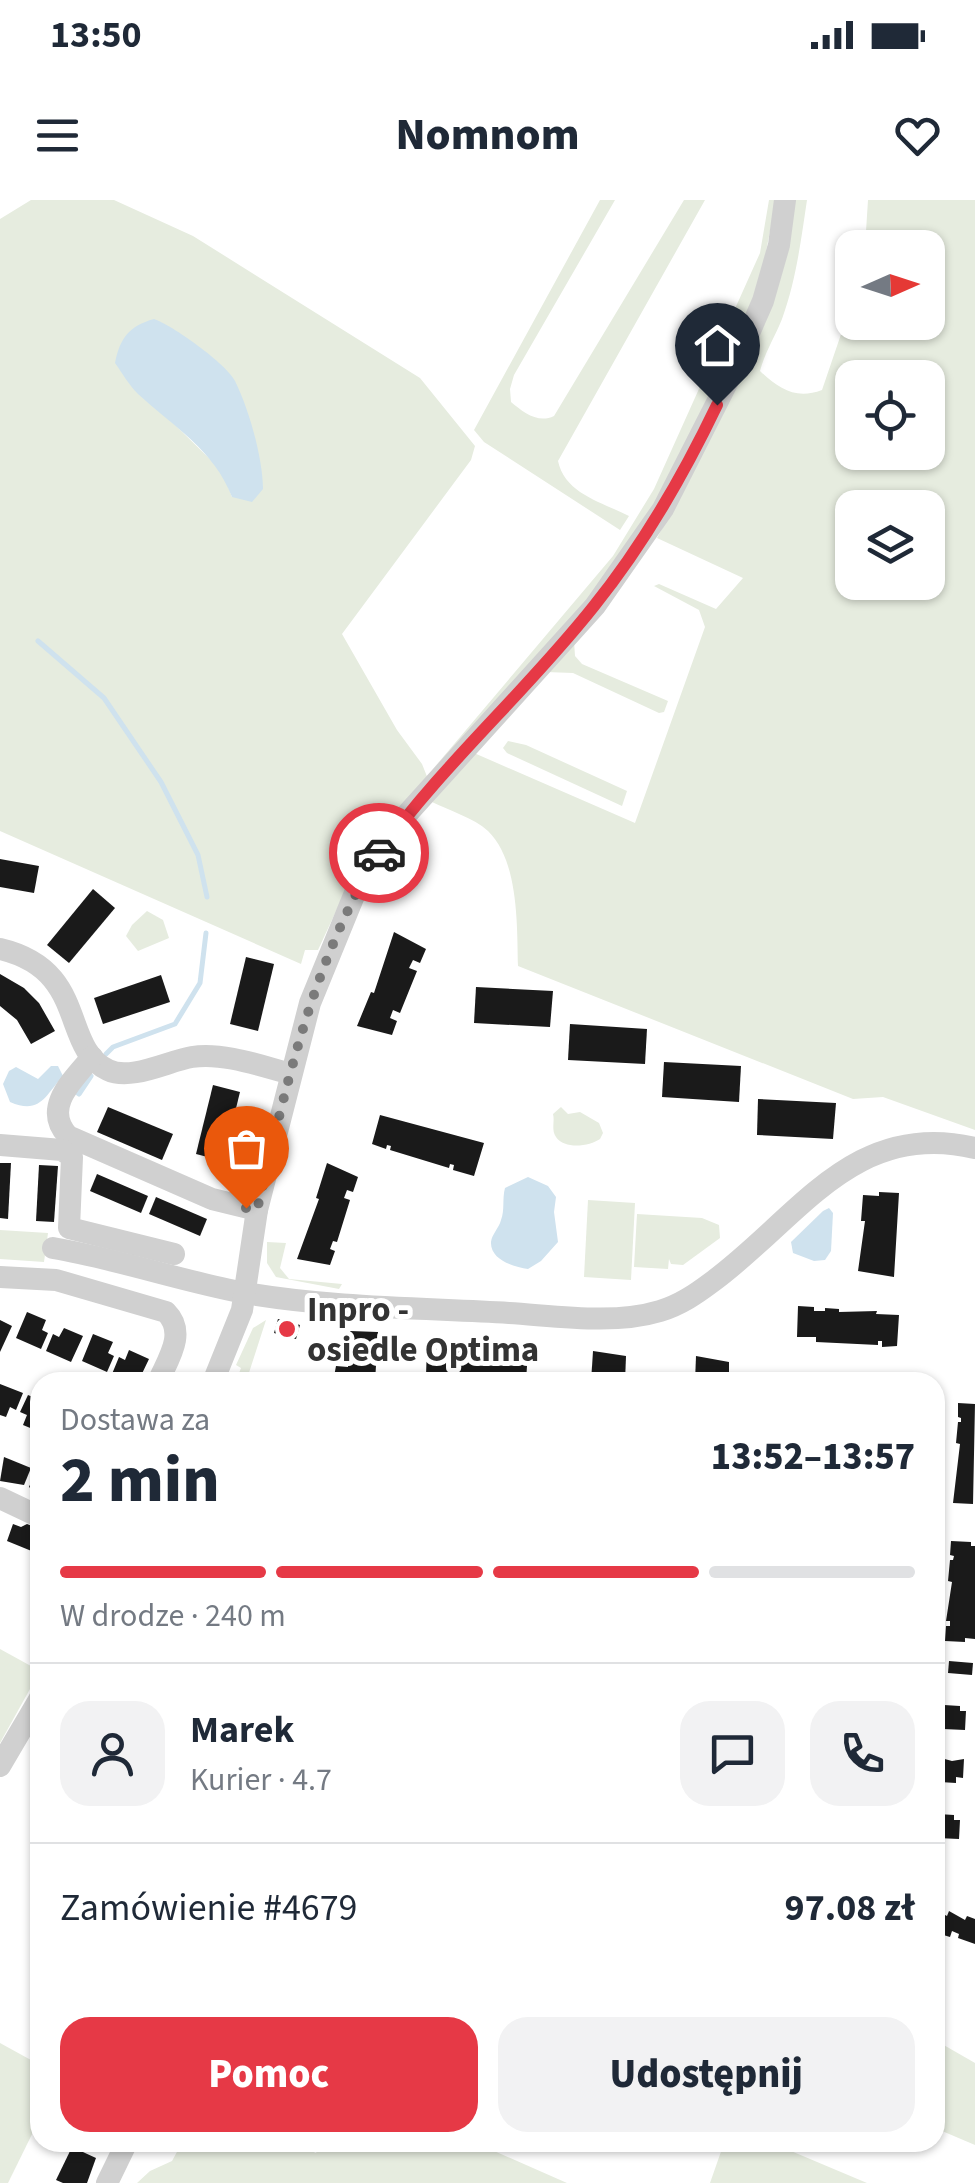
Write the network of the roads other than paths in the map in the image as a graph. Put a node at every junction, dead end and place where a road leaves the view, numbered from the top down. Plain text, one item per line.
1 (785, 200) edge
2 (0, 949) edge
3 (92, 1057) junction
4 (291, 1074) junction
5 (0, 1145) edge
6 (975, 1148) edge
7 (257, 1210) junction
8 (63, 1242) junction
9 (174, 1254) dead end
10 (134, 1266) junction
11 (0, 1277) edge
12 (245, 1292) junction
13 (122, 1300) junction
14 (162, 1372) edge
15 (217, 1372) edge
16 (0, 1498) edge
17 (30, 1512) edge
18 (30, 1715) edge
19 (0, 1766) edge
20 (122, 2152) edge
21 (107, 2183) edge

1 - 4 street
2 - 3 street
3 - 4 street
3 - 7 street
4 - 7 street
5 - 8 street
6 - 12 street
7 - 12 street
8 - 9 street
8 - 10 street
10 - 12 street
10 - 13 street
11 - 13 street
12 - 15 street
13 - 14 street
16 - 17 street
18 - 19 street
20 - 21 street

